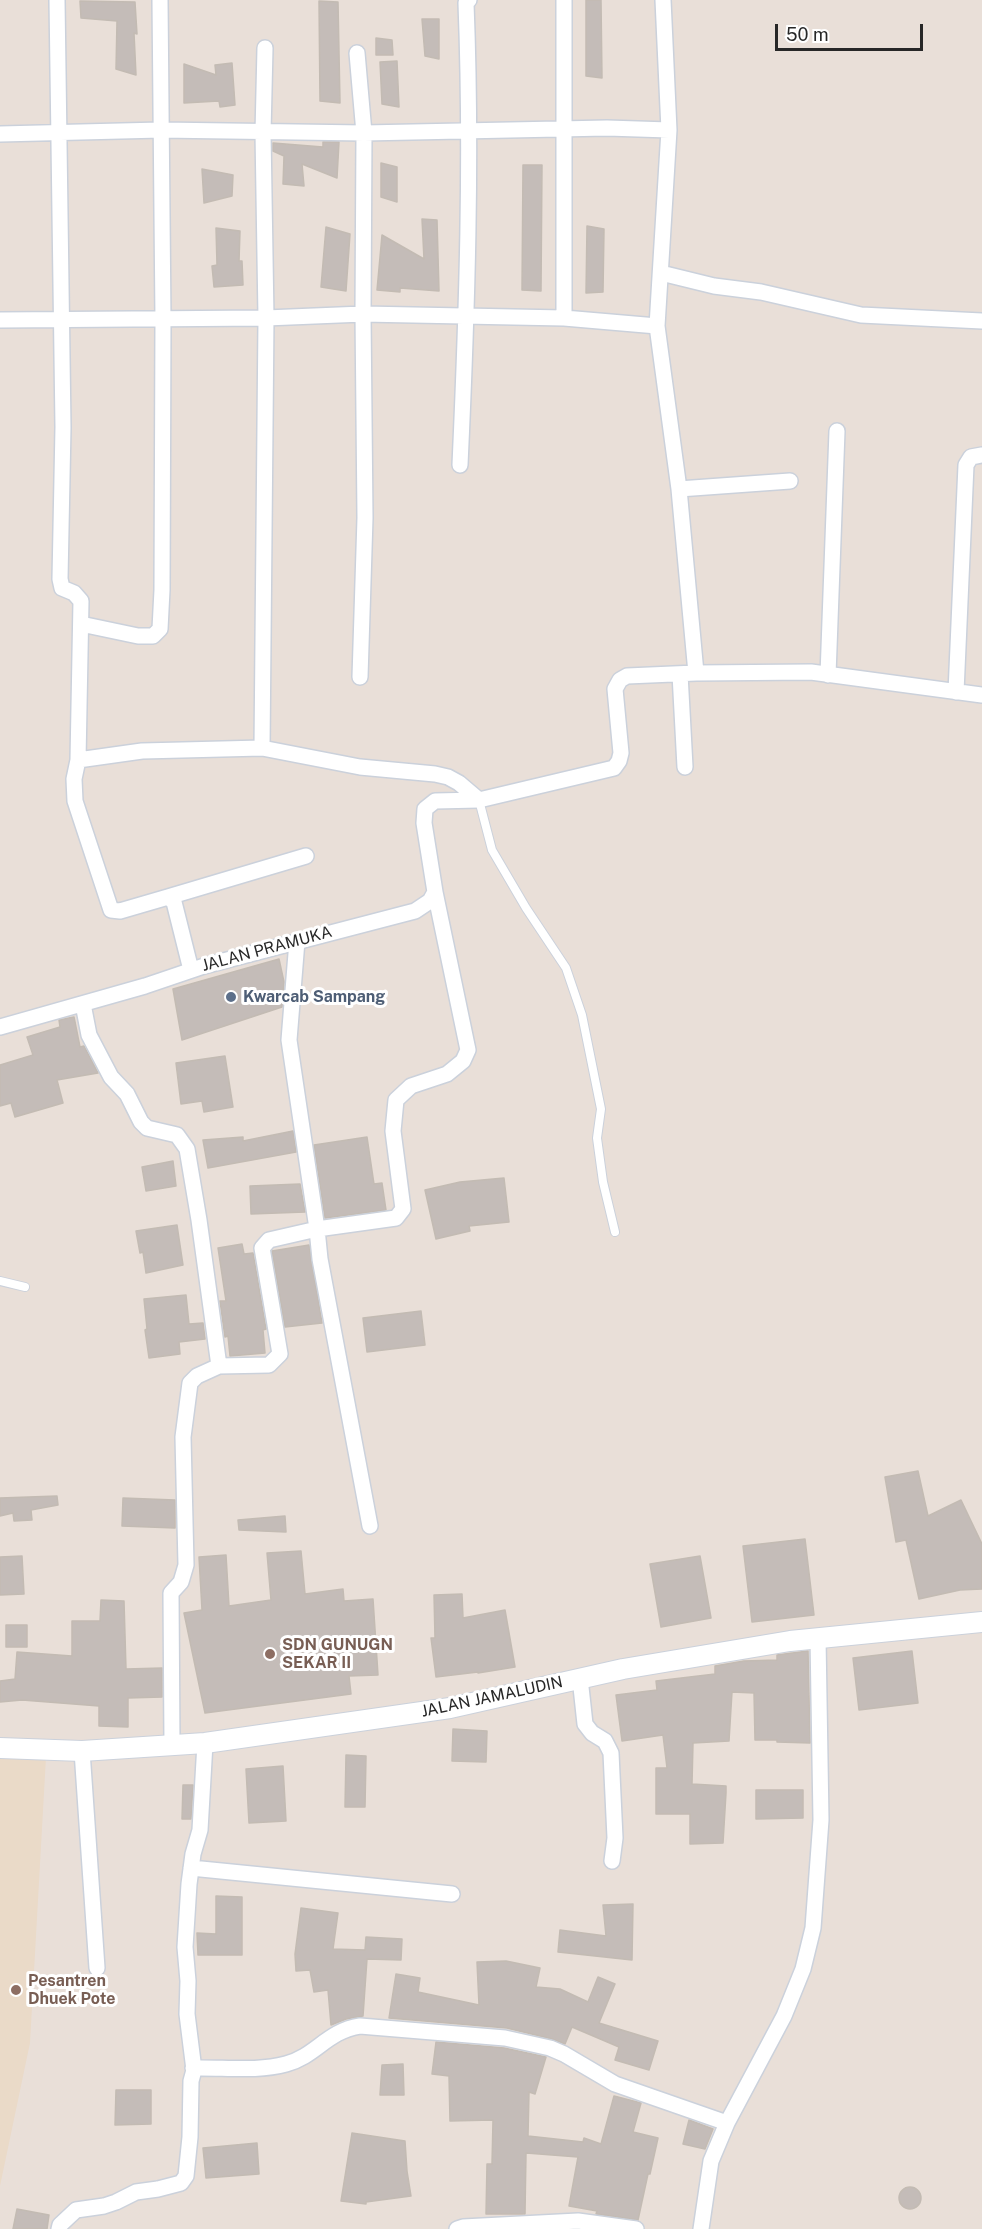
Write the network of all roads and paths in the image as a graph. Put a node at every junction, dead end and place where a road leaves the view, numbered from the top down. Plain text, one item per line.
1 (57, 0) edge
2 (159, 0) edge
3 (469, 0) edge
4 (564, 0) edge
5 (663, 0) edge
6 (265, 48) dead end
7 (357, 53) dead end
8 (564, 129) junction
9 (161, 130) junction
10 (468, 130) junction
11 (669, 130) junction
12 (57, 132) junction
13 (263, 133) junction
14 (364, 133) junction
15 (0, 134) edge
16 (661, 273) junction
17 (363, 314) junction
18 (467, 317) junction
19 (62, 318) junction
20 (266, 318) junction
21 (564, 318) junction
22 (0, 320) edge
23 (163, 320) junction
24 (982, 321) edge
25 (657, 326) junction
26 (837, 430) dead end
27 (982, 456) edge
28 (460, 465) dead end
29 (790, 480) dead end
30 (679, 489) junction
31 (81, 624) junction
32 (696, 673) junction
33 (680, 674) junction
34 (828, 675) junction
35 (360, 677) dead end
36 (956, 692) junction
37 (982, 695) edge
38 (262, 748) junction
39 (78, 760) junction
40 (685, 767) dead end
41 (479, 800) junction
42 (306, 856) dead end
43 (435, 892) junction
44 (168, 897) junction
45 (297, 941) junction
46 (191, 970) junction
47 (83, 1004) junction
48 (0, 1027) edge
49 (317, 1229) junction
50 (615, 1232) dead end
51 (0, 1281) edge
52 (25, 1287) dead end
53 (219, 1366) junction
54 (370, 1526) dead end
55 (982, 1622) edge
56 (818, 1638) junction
57 (580, 1678) junction
58 (205, 1743) junction
59 (172, 1745) junction
60 (0, 1749) edge
61 (82, 1751) junction
62 (612, 1861) dead end
63 (191, 1868) junction
64 (452, 1894) dead end
65 (97, 1968) dead end
66 (193, 2068) junction
67 (727, 2123) junction
68 (59, 2229) edge
69 (457, 2229) edge
70 (636, 2229) edge
71 (701, 2229) edge

1 - 12 street
2 - 9 street
3 - 10 street
4 - 8 street
5 - 11 street
6 - 13 street
7 - 14 street
8 - 10 street
8 - 11 street
8 - 21 street
9 - 12 street
9 - 13 street
9 - 23 street
10 - 14 street
10 - 18 street
11 - 16 street
12 - 15 street
12 - 19 street
13 - 14 street
13 - 20 street
14 - 17 street
16 - 24 street
16 - 25 street
17 - 18 street
17 - 20 street
17 - 35 street
18 - 21 street
18 - 28 street
19 - 22 street
19 - 23 street
19 - 31 street
20 - 23 street
20 - 38 street
21 - 25 street
23 - 31 street
25 - 30 street
26 - 34 street
27 - 36 street
29 - 30 street
30 - 32 street
31 - 39 street
32 - 33 street
32 - 34 street
33 - 40 street
33 - 41 street
34 - 36 street
36 - 37 street
38 - 39 street
38 - 41 street
39 - 44 street
41 - 43 street
41 - 50 lane
42 - 44 street
43 - 45 street, JALAN PRAMUKA
43 - 49 street
44 - 46 street
45 - 46 street, JALAN PRAMUKA
45 - 49 street
46 - 47 street, JALAN PRAMUKA
47 - 48 street, JALAN PRAMUKA
47 - 53 street
49 - 53 street
49 - 54 street
51 - 52 lane
53 - 59 street
55 - 56 street, JALAN JAMALUDIN
56 - 57 street, JALAN JAMALUDIN
56 - 67 street
57 - 58 street, JALAN JAMALUDIN
57 - 62 street
58 - 59 street, JALAN JAMALUDIN
58 - 63 street
59 - 61 street, JALAN JAMALUDIN
60 - 61 street, JALAN JAMALUDIN
61 - 65 street
63 - 64 street
63 - 66 street
66 - 67 street
66 - 68 street
67 - 71 street
69 - 70 street

